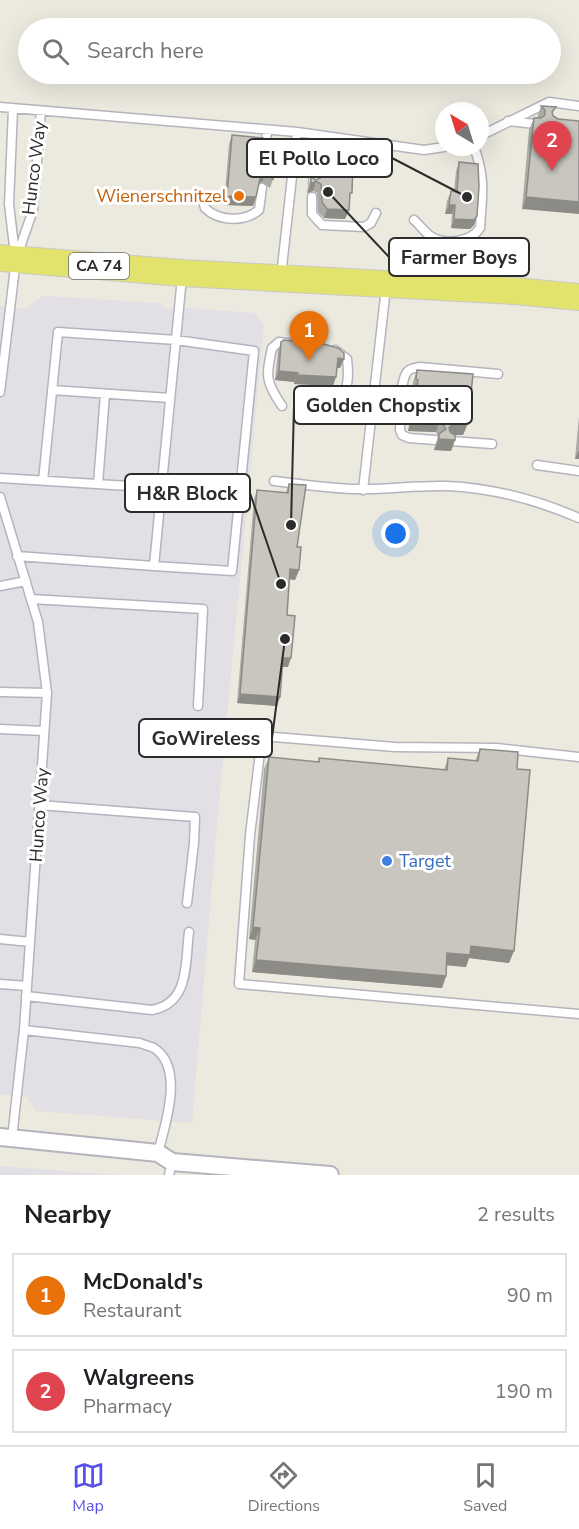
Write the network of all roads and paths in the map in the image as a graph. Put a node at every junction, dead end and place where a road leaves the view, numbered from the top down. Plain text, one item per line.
1 (579, 106) edge
2 (0, 107) edge
3 (13, 109) junction
4 (41, 111) junction
5 (508, 121) junction
6 (535, 124) edge
7 (267, 130) junction
8 (489, 130) edge
9 (297, 132) junction
10 (435, 148) edge
11 (477, 156) edge
12 (379, 167) dead end
13 (264, 173) edge
14 (313, 183) edge
15 (262, 188) edge
16 (202, 197) dead end
17 (312, 197) dead end
18 (376, 213) dead end
19 (414, 220) dead end
20 (8, 259) edge
21 (182, 273) junction
22 (281, 280) junction
23 (387, 284) junction
24 (579, 297) edge
25 (176, 340) junction
26 (304, 346) edge
27 (329, 349) edge
28 (498, 374) dead end
29 (52, 390) junction
30 (0, 392) edge
31 (105, 393) junction
32 (170, 398) junction
33 (282, 406) dead end
34 (330, 412) dead end
35 (435, 440) dead end
36 (451, 441) edge
37 (492, 444) dead end
38 (537, 465) dead end
39 (579, 471) edge
40 (0, 478) edge
41 (43, 480) junction
42 (273, 481) dead end
43 (98, 484) junction
44 (161, 488) junction
45 (363, 490) junction
46 (0, 497) edge
47 (579, 518) edge
48 (17, 556) junction
49 (154, 566) junction
50 (26, 581) junction
51 (0, 586) edge
52 (31, 599) junction
53 (0, 692) edge
54 (47, 693) junction
55 (198, 706) dead end
56 (0, 729) edge
57 (45, 731) junction
58 (579, 756) edge
59 (39, 805) junction
60 (187, 903) dead end
61 (189, 932) dead end
62 (0, 939) edge
63 (30, 942) junction
64 (0, 984) edge
65 (27, 991) junction
66 (579, 1014) edge
67 (24, 1030) junction
68 (6, 1138) edge
69 (158, 1153) junction
70 (171, 1169) edge
71 (254, 1172) edge
72 (330, 1175) edge

1 - 5 lane
2 - 3 lane
3 - 4 lane
3 - 20 lane, Hunco Way
4 - 7 lane
4 - 20 lane, Hunco Way
5 - 6 lane
5 - 8 lane
7 - 9 lane
7 - 13 lane
9 - 10 lane
9 - 22 lane
11 - 19 lane
12 - 14 lane
15 - 16 lane
17 - 18 lane
20 - 21 main road, CA 74
20 - 30 lane, Hunco Way
21 - 22 main road, CA 74
21 - 25 lane
22 - 23 main road, CA 74
23 - 24 main road, CA 74
23 - 45 lane
25 - 29 lane
25 - 32 lane
25 - 49 lane
26 - 33 lane
27 - 34 lane
28 - 35 lane
29 - 31 lane
29 - 41 lane
31 - 32 lane
31 - 43 lane
32 - 44 lane
36 - 37 lane
38 - 39 lane
40 - 41 lane
41 - 43 lane
42 - 45 lane
43 - 44 lane
44 - 49 lane
45 - 47 lane
46 - 48 lane, Hunco Way
48 - 49 lane
48 - 50 lane, Hunco Way
50 - 51 lane
50 - 52 lane, Hunco Way
52 - 54 lane, Hunco Way
52 - 55 lane
53 - 54 lane
54 - 57 lane, Hunco Way
56 - 57 lane
57 - 59 lane, Hunco Way
58 - 66 lane
59 - 60 lane
59 - 63 lane, Hunco Way
61 - 65 lane
62 - 63 lane
63 - 65 lane, Hunco Way
64 - 65 lane
65 - 67 lane, Hunco Way
67 - 68 lane, Hunco Way
67 - 69 lane
68 - 69 street
69 - 70 street
70 - 71 street
71 - 72 street

